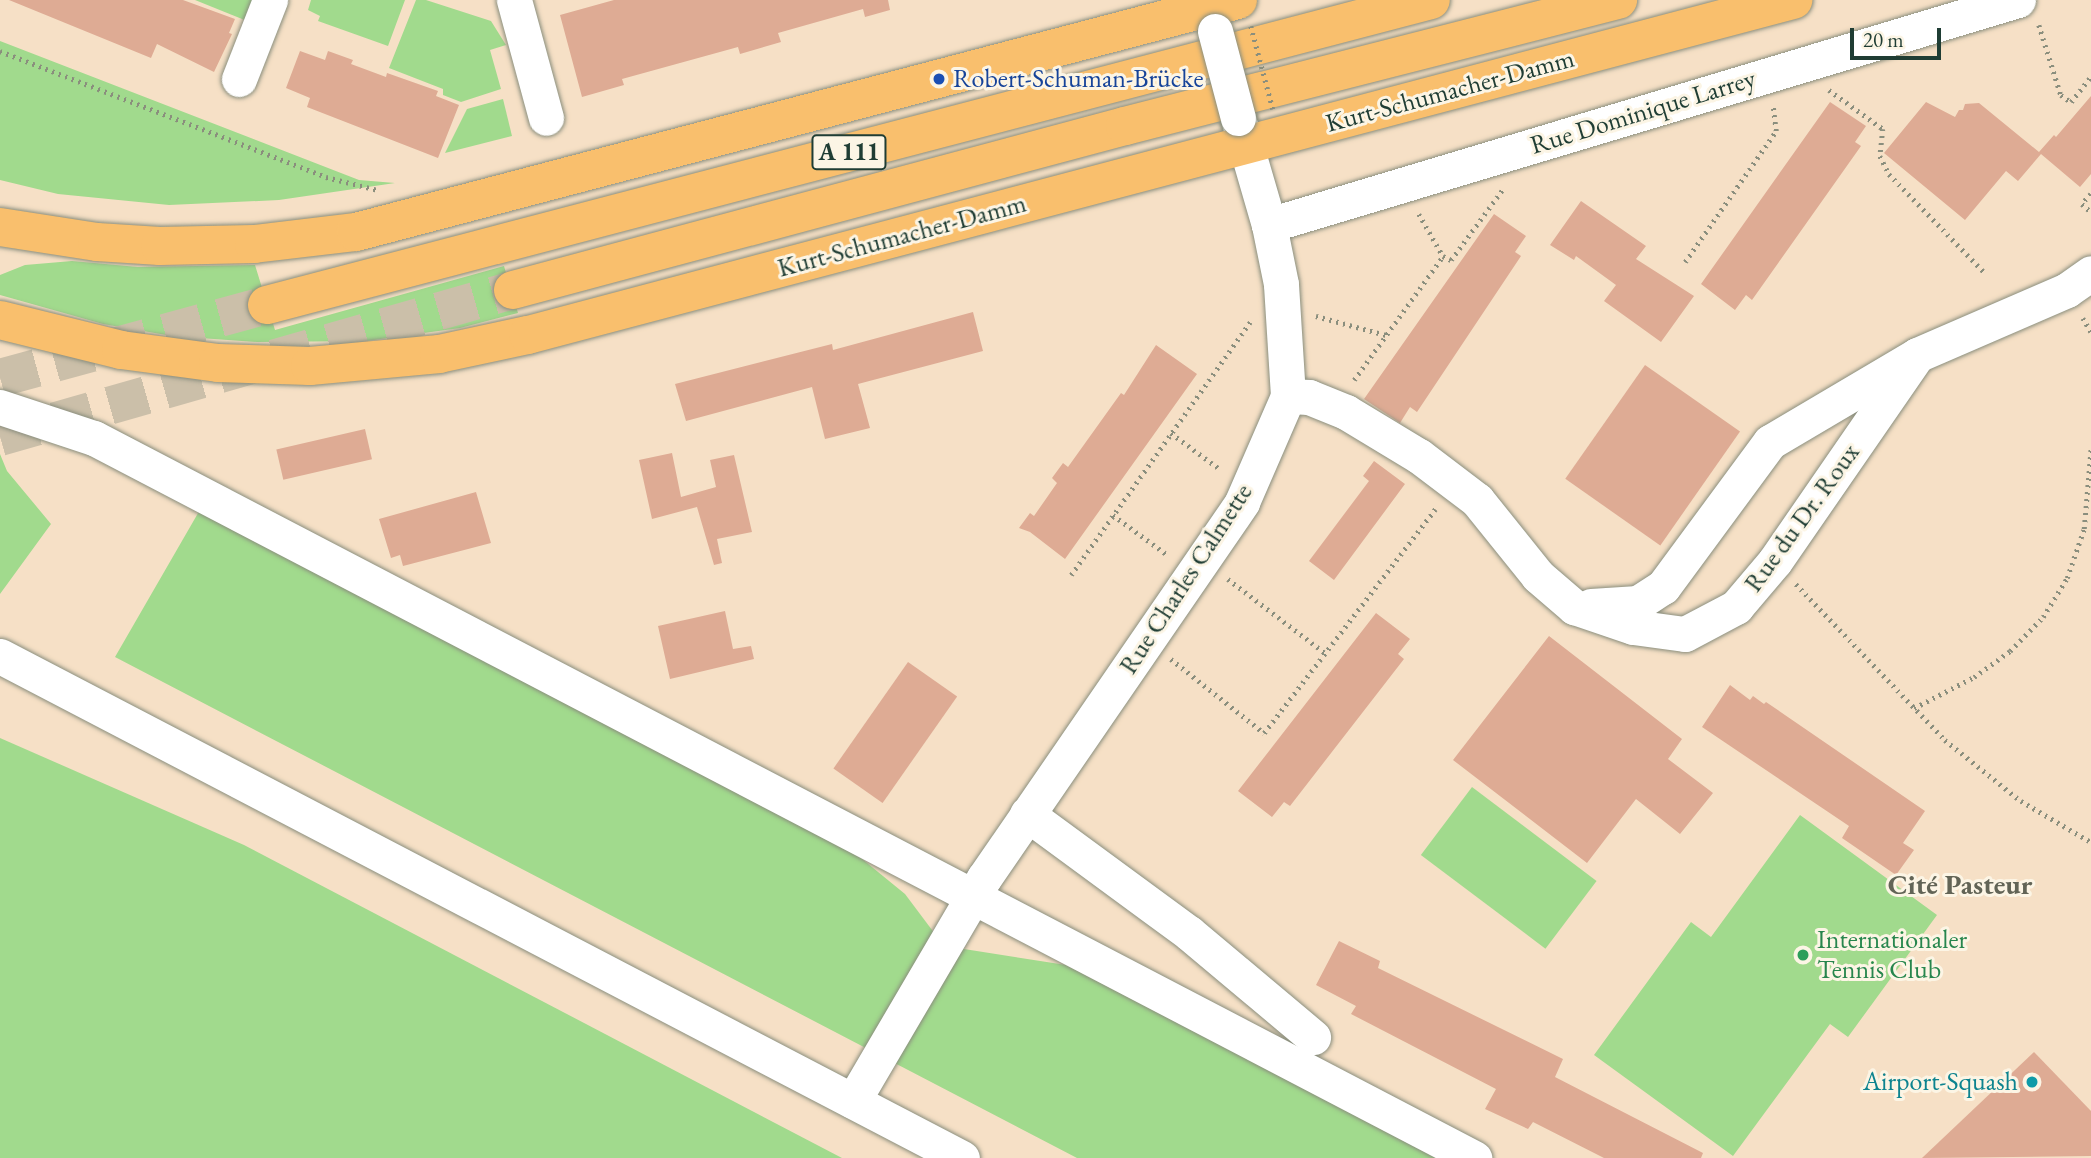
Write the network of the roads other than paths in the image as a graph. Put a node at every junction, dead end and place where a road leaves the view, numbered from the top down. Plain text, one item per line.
1 (270, 0) edge
2 (514, 0) edge
3 (1431, 0) edge
4 (1618, 0) edge
5 (1793, 0) edge
6 (2026, 7) edge
7 (1228, 15) edge
8 (239, 79) dead end
9 (546, 118) dead end
10 (1242, 131) junction
11 (1269, 225) junction
12 (0, 227) edge
13 (2091, 273) edge
14 (513, 289) tunnel mouth
15 (267, 305) tunnel mouth
16 (0, 320) edge
17 (1917, 355) junction
18 (1288, 396) junction
19 (0, 407) edge
20 (1574, 607) junction
21 (0, 656) edge
22 (1027, 814) junction
23 (981, 883) junction
24 (1313, 1037) dead end
25 (853, 1101) junction
26 (962, 1158) edge
27 (1474, 1158) edge

1 - 8 street
2 - 9 street
3 - 15 main road, A 111
4 - 14 main road, A 111
5 - 10 main road, Kurt-Schumacher-Damm
6 - 11 street, Rue Dominique Larrey
7 - 10 street, bridge
7 - 12 main road
10 - 11 street, Rue Charles Calmette
10 - 16 main road, Kurt-Schumacher-Damm
11 - 18 street, Rue Charles Calmette
13 - 17 street, Rue du Dr. Roux
17 - 20 street, Rue du Dr. Roux
17 - 20 street, Rue du Dr. Roux
18 - 20 street, Rue du Dr. Roux
18 - 22 street, Rue Charles Calmette
19 - 23 street
21 - 25 street
22 - 23 street, Rue Charles Calmette
22 - 24 street
23 - 25 street, Rue Charles Calmette
23 - 27 street
25 - 26 street

